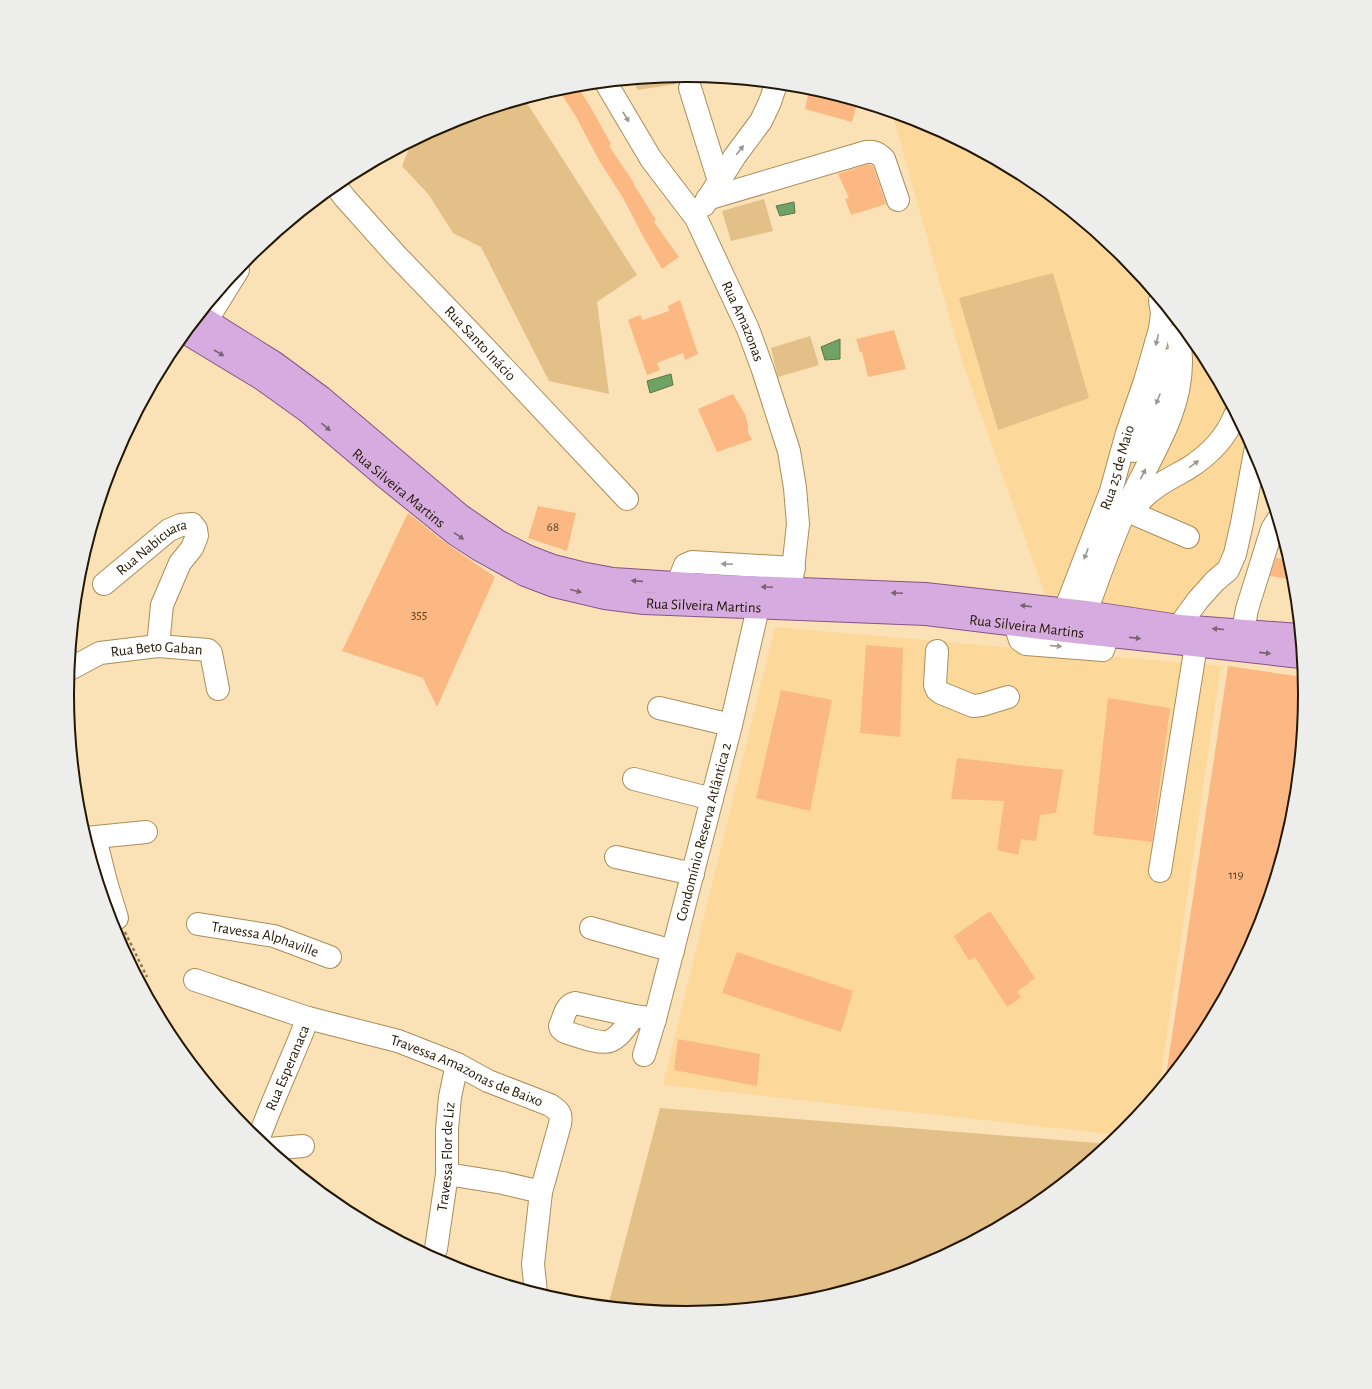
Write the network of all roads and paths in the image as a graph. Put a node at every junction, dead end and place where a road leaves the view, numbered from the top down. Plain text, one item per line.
1 (609, 88) edge
2 (690, 88) dead end
3 (774, 89) edge
4 (719, 180) junction
5 (339, 191) edge
6 (708, 199) junction
7 (898, 200) dead end
8 (696, 218) junction
9 (1161, 309) edge
10 (203, 318) edge
11 (1179, 331) edge
12 (1179, 332) edge
13 (190, 336) edge
14 (1233, 419) edge
15 (1253, 464) edge
16 (1111, 492) junction
17 (627, 499) dead end
18 (1117, 522) junction
19 (1274, 525) edge
20 (1188, 537) dead end
21 (792, 578) junction
22 (104, 584) dead end
23 (758, 608) junction
24 (1072, 618) junction
25 (1015, 624) junction
26 (1179, 626) junction
27 (1243, 631) junction
28 (1108, 635) junction
29 (1295, 635) edge
30 (1196, 645) junction
31 (158, 646) junction
32 (937, 651) dead end
33 (1297, 657) edge
34 (75, 666) edge
35 (218, 688) dead end
36 (1008, 697) dead end
37 (660, 708) dead end
38 (731, 725) junction
39 (634, 779) dead end
40 (712, 799) junction
41 (146, 832) dead end
42 (92, 838) edge
43 (94, 850) edge
44 (616, 857) dead end
45 (1160, 871) dead end
46 (692, 874) junction
47 (117, 918) joint
48 (198, 924) dead end
49 (591, 928) dead end
50 (673, 951) junction
51 (330, 957) dead end
52 (147, 977) dead end
53 (195, 980) dead end
54 (634, 1016) dead end
55 (308, 1018) junction
56 (655, 1019) junction
57 (644, 1055) dead end
58 (457, 1064) junction
59 (260, 1134) edge
60 (303, 1146) dead end
61 (275, 1148) edge
62 (447, 1174) junction
63 (542, 1192) junction
64 (436, 1249) dead end
65 (535, 1288) edge

1 -> 8 street, Rua Amazonas
2 - 4 street
4 -> 3 street
4 - 6 street
5 - 17 street, Rua Santo Inácio
6 - 7 street
6 - 8 street
8 - 21 street, Rua Amazonas
9 -> 16 street, Rua 25 de Maio
21 -> 10 main road, Rua Silveira Martins
11 -> 16 street
18 -> 12 street
13 -> 23 main road, Rua Silveira Martins
18 -> 14 street, Rua 25 de Maio
15 - 26 street
16 - 18 street, Rua 25 de Maio
18 - 20 street
18 - 24 street, Rua 25 de Maio
19 - 27 street
24 -> 21 main road, Rua Silveira Martins
22 - 31 street, Rua Nabicuara
23 - 25 main road, Rua Silveira Martins
23 - 38 street, Condomínio Reserva Atlântica 2
24 - 25 main road, Rua Silveira Martins
24 - 26 main road, Rua Silveira Martins
24 - 28 main road, Rua Silveira Martins
25 -> 28 street
27 -> 26 main road, Rua Silveira Martins
27 - 29 main road, Rua Silveira Martins
28 -> 30 main road, Rua Silveira Martins
30 -> 33 main road, Rua Silveira Martins
30 - 45 street
31 - 34 street, Rua Beto Gaban
31 - 35 street, Rua Beto Gaban
32 - 36 street
37 - 38 street
38 - 40 street, Condomínio Reserva Atlântica 2
39 - 40 street
40 - 46 street, Condomínio Reserva Atlântica 2
41 - 42 street
43 - 47 street
44 - 46 street
46 - 50 street, Condomínio Reserva Atlântica 2
47 - 52 path
48 - 51 street, Travessa Alphaville
49 - 50 street
50 - 56 street, Condomínio Reserva Atlântica 2
53 - 55 street, Travessa Amazonas de Baixo
54 - 56 street
55 - 58 street, Travessa Amazonas de Baixo
55 - 59 street, Rua Esperanaca
56 - 57 street, Condomínio Reserva Atlântica 2
58 - 62 street, Travessa Flor de Liz
58 - 63 street, Travessa Amazonas de Baixo
60 - 61 street
62 - 63 street
62 - 64 street, Travessa Flor de Liz
63 - 65 street, Travessa Amazonas de Baixo

